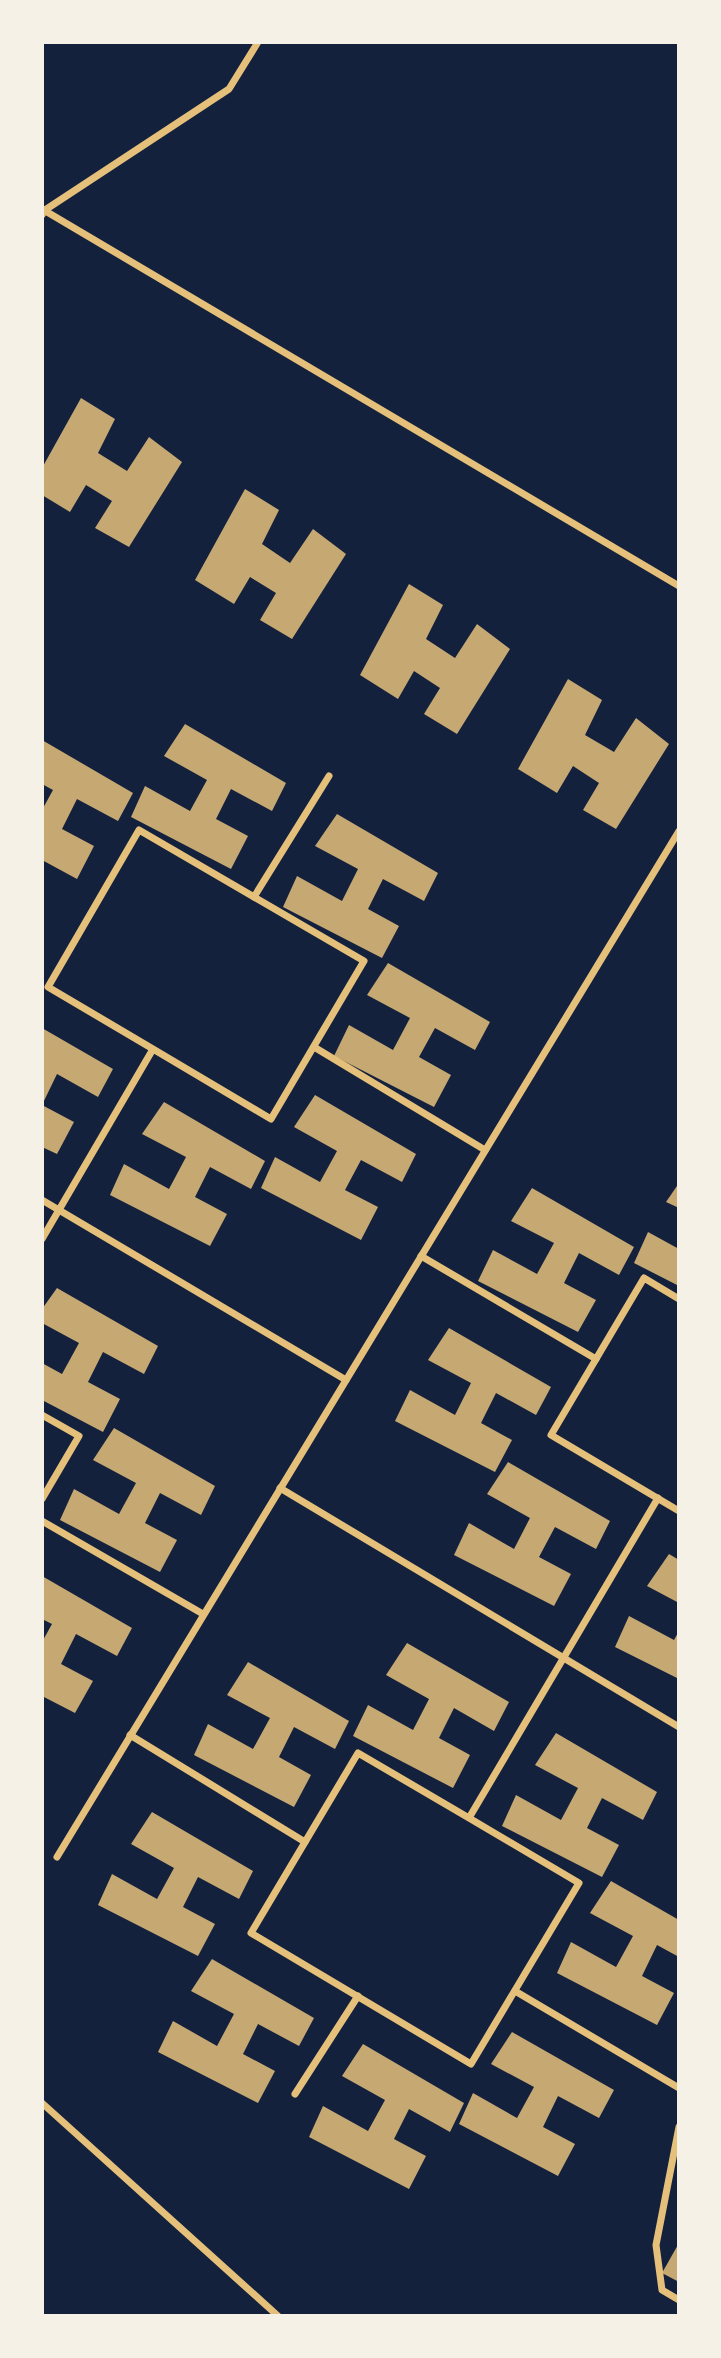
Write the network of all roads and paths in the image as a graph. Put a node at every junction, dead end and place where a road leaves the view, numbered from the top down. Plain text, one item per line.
1 (258, 42) edge
2 (43, 211) edge
3 (679, 586) edge
4 (329, 776) dead end
5 (679, 831) edge
6 (254, 897) junction
7 (314, 1046) junction
8 (152, 1049) junction
9 (485, 1150) junction
10 (42, 1200) edge
11 (59, 1210) junction
12 (42, 1239) edge
13 (421, 1256) junction
14 (679, 1299) edge
15 (596, 1359) junction
16 (346, 1380) junction
17 (42, 1415) edge
18 (280, 1488) junction
19 (658, 1498) junction
20 (42, 1499) edge
21 (679, 1511) edge
22 (42, 1521) edge
23 (203, 1614) junction
24 (563, 1658) junction
25 (679, 1727) edge
26 (130, 1735) junction
27 (469, 1818) junction
28 (305, 1842) junction
29 (57, 1857) dead end
30 (515, 1991) junction
31 (358, 1996) junction
32 (679, 2088) edge
33 (295, 2094) dead end
34 (42, 2104) edge
35 (679, 2127) edge
36 (679, 2300) edge
37 (278, 2316) edge

1 - 2 street
2 - 3 street
4 - 6 street
5 - 9 street
6 - 7 street
6 - 8 street
7 - 8 street
7 - 9 street
8 - 11 street
9 - 13 street
10 - 11 street
11 - 12 street
11 - 16 street
13 - 15 street
13 - 16 street
14 - 15 street
15 - 19 street
16 - 18 street
17 - 20 street
18 - 23 street
18 - 24 street
19 - 21 street
19 - 24 street
22 - 23 street
23 - 26 street
24 - 25 street
24 - 27 street
26 - 28 street
26 - 29 street
27 - 28 street
27 - 30 street
28 - 31 street
30 - 31 street
30 - 32 street
31 - 33 street
34 - 37 street
35 - 36 street

